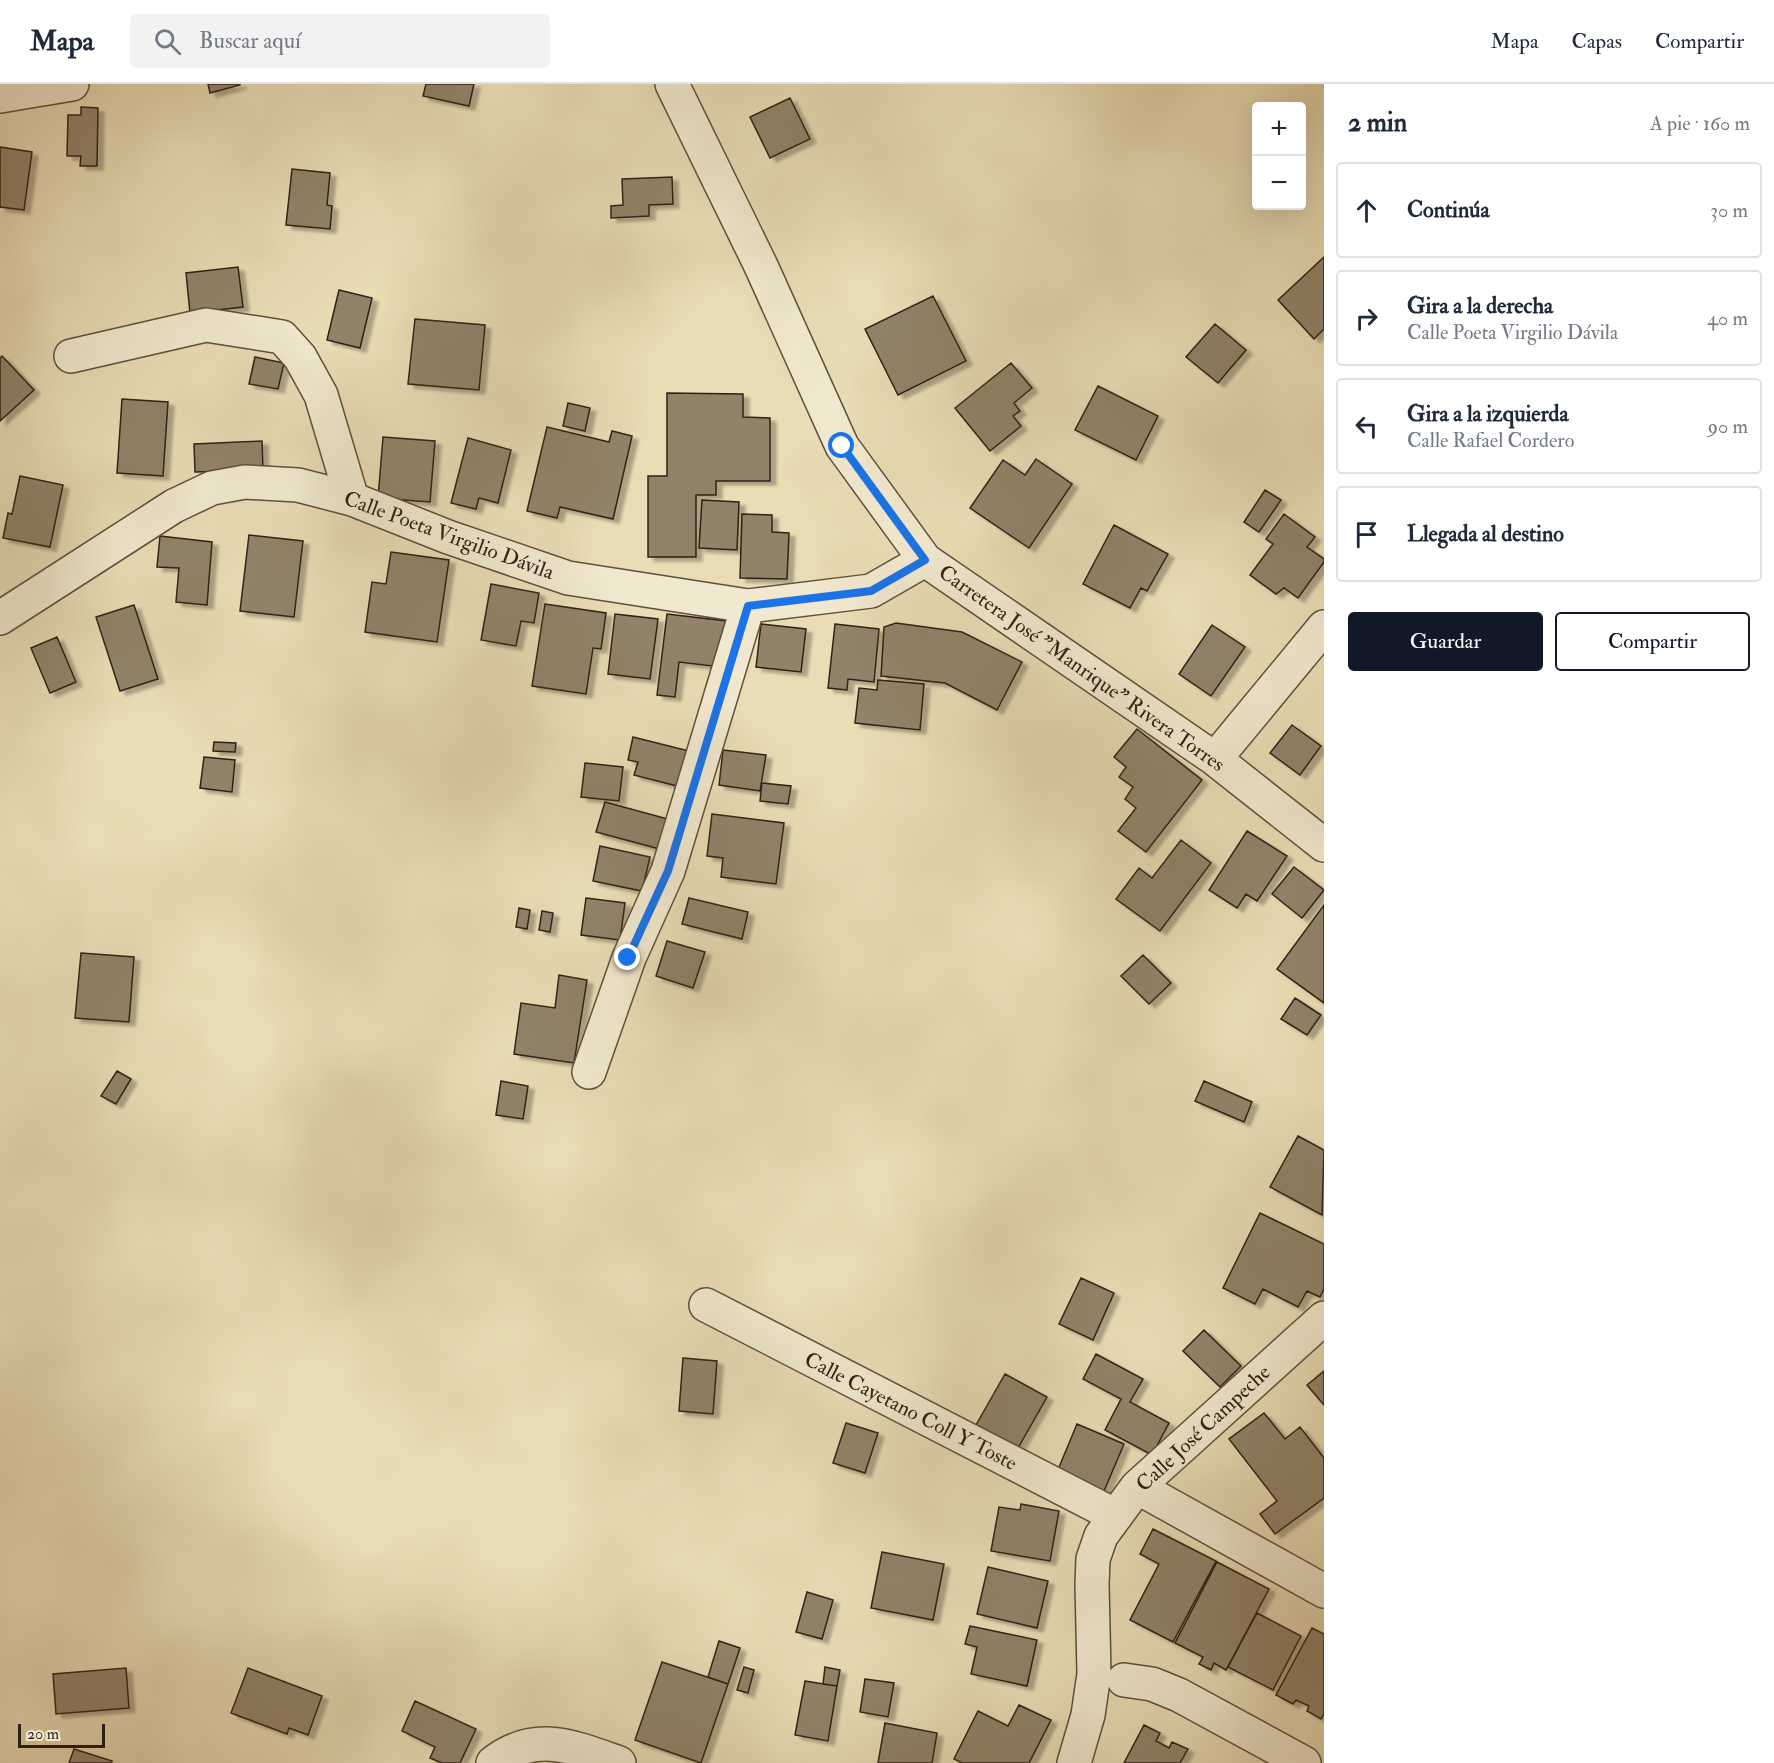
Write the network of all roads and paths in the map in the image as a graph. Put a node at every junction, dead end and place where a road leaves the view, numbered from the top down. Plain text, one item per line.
1 (72, 84) edge
2 (672, 84) edge
3 (0, 96) edge
4 (71, 356) dead end
5 (352, 499) junction
6 (925, 560) junction
7 (748, 606) junction
8 (0, 618) edge
9 (1324, 627) edge
10 (1215, 759) junction
11 (1324, 845) edge
12 (589, 1072) dead end
13 (706, 1305) dead end
14 (1324, 1318) edge
15 (1137, 1487) junction
16 (1116, 1516) junction
17 (1324, 1591) edge
18 (1124, 1680) dead end
19 (493, 1763) edge
20 (619, 1763) edge
21 (1074, 1763) edge
22 (1304, 1763) edge

1 - 3 street
2 - 6 street, Carretera José "Manrique" Rivera Torres
4 - 5 street
5 - 7 street, Calle Poeta Virgilio Dávila
5 - 8 street, Calle Poeta Virgilio Dávila
6 - 7 street, Calle Poeta Virgilio Dávila
6 - 10 street, Carretera José "Manrique" Rivera Torres
7 - 12 street
9 - 10 street
10 - 11 street, Carretera José "Manrique" Rivera Torres
13 - 16 street, Calle Cayetano Coll Y Toste
14 - 15 street, Calle José Campeche
15 - 16 street, Calle José Campeche
15 - 17 street
16 - 21 street, Calle José Campeche
18 - 22 street
19 - 20 street

